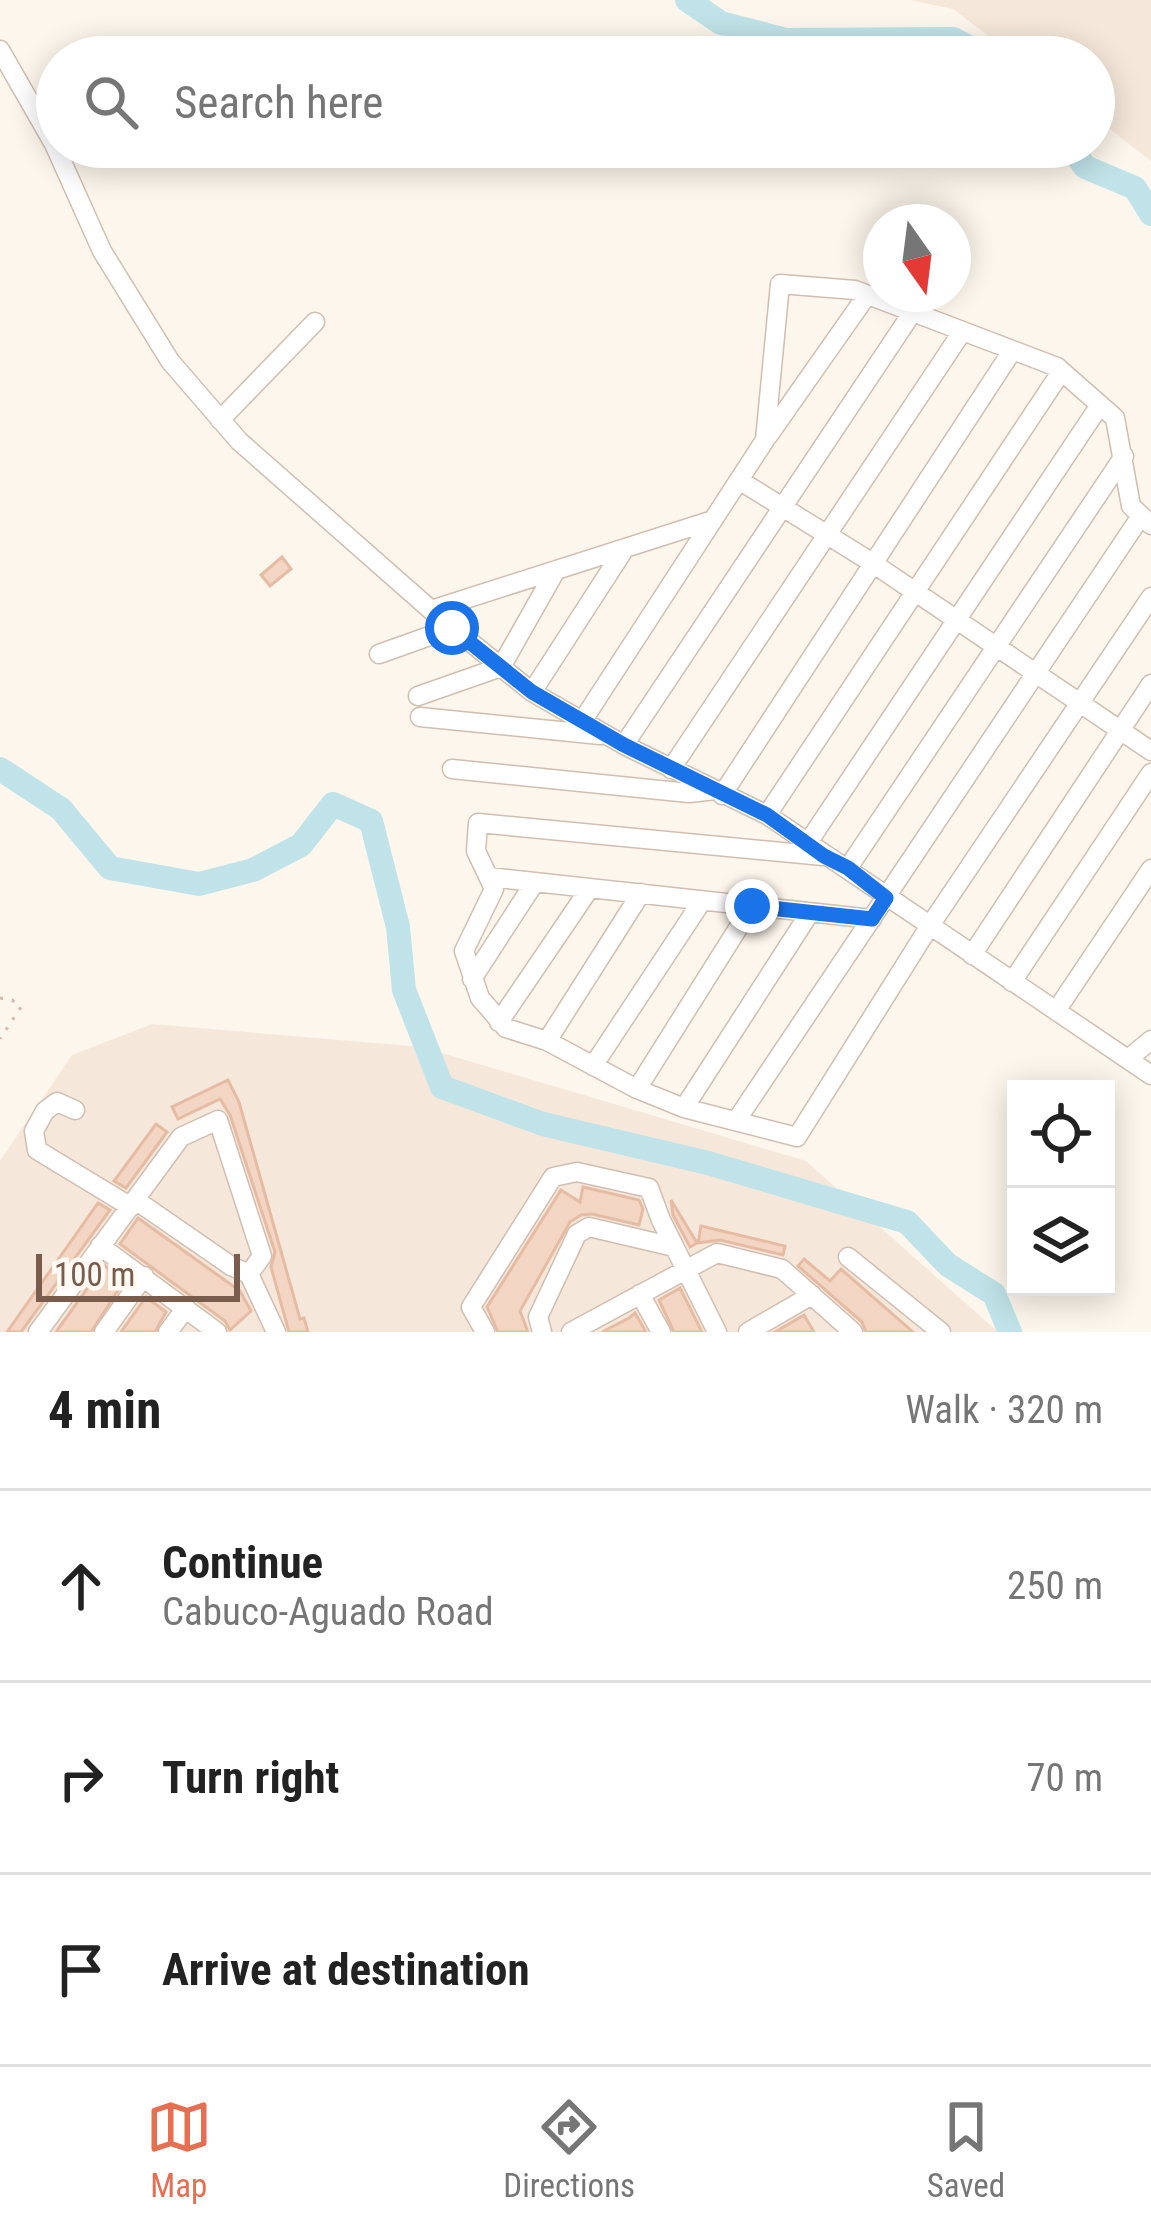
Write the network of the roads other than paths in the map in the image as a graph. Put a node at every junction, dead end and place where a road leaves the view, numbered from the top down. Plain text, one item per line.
1 (0, 50) edge
2 (36, 113) edge
3 (65, 168) edge
4 (863, 293) edge
5 (863, 301) edge
6 (913, 313) joint
7 (315, 322) dead end
8 (962, 332) junction
9 (1012, 351) junction
10 (1061, 372) junction
11 (1100, 405) junction
12 (220, 420) junction
13 (765, 440) junction
14 (1124, 456) junction
15 (739, 480) junction
16 (782, 507) junction
17 (713, 520) junction
18 (1146, 520) edge
19 (825, 533) junction
20 (625, 548) junction
21 (871, 562) junction
22 (556, 570) junction
23 (913, 590) junction
24 (1151, 597) edge
25 (430, 610) junction
26 (954, 618) junction
27 (452, 628) junction
28 (996, 646) junction
29 (379, 653) dead end
30 (501, 667) junction
31 (1035, 672) junction
32 (1151, 684) edge
33 (532, 692) junction
34 (418, 696) dead end
35 (1079, 702) junction
36 (420, 717) dead end
37 (583, 720) junction
38 (1120, 730) junction
39 (617, 741) junction
40 (1151, 751) edge
41 (452, 769) dead end
42 (671, 769) junction
43 (1151, 772) edge
44 (718, 792) junction
45 (767, 815) junction
46 (816, 850) junction
47 (848, 868) junction
48 (1151, 869) edge
49 (489, 877) junction
50 (535, 882) junction
51 (590, 888) junction
52 (641, 893) junction
53 (886, 898) junction
54 (702, 901) junction
55 (752, 906) junction
56 (809, 914) junction
57 (872, 919) junction
58 (929, 927) junction
59 (972, 955) junction
60 (472, 979) junction
61 (1012, 982) junction
62 (1056, 1011) junction
63 (500, 1022) junction
64 (1151, 1040) edge
65 (547, 1041) junction
66 (1128, 1059) junction
67 (592, 1066) junction
68 (1151, 1075) edge
69 (637, 1089) junction
70 (684, 1108) junction
71 (75, 1110) dead end
72 (736, 1120) junction
73 (134, 1204) junction
74 (100, 1246) junction
75 (674, 1247) junction
76 (848, 1257) dead end
77 (685, 1270) junction
78 (249, 1274) junction
79 (144, 1276) junction
80 (640, 1294) junction
81 (812, 1295) junction
82 (186, 1308) junction
83 (601, 1325) edge
84 (849, 1331) edge
85 (38, 1332) edge
86 (104, 1332) edge
87 (168, 1332) edge
88 (218, 1332) edge
89 (277, 1332) edge
90 (485, 1332) edge
91 (542, 1332) edge
92 (571, 1332) edge
93 (661, 1332) edge
94 (717, 1332) edge
95 (748, 1332) edge
96 (939, 1332) edge

1 - 2 street
3 - 12 street
4 - 13 street
5 - 13 street
6 - 8 street
6 - 16 street
7 - 12 street
8 - 9 street
8 - 19 street
9 - 10 street
9 - 21 street
10 - 11 street
10 - 23 street
11 - 14 street
11 - 26 street
12 - 25 street
13 - 15 street
14 - 18 street
14 - 28 street
15 - 16 street
15 - 17 street
16 - 19 street
16 - 39 street
17 - 20 street
17 - 37 street
18 - 31 street
19 - 21 street
19 - 42 street
20 - 22 street
20 - 33 street
21 - 23 street
21 - 44 street
22 - 25 street
22 - 30 street
23 - 26 street
23 - 45 street
24 - 35 street
25 - 27 street
26 - 28 street
26 - 46 street
27 - 29 street
27 - 30 street
28 - 31 street
28 - 47 street
30 - 33 street
30 - 34 street
31 - 35 street
31 - 53 street
32 - 38 street
33 - 37 street
35 - 38 street
35 - 58 street
36 - 39 street
37 - 39 street
38 - 40 street
38 - 59 street
39 - 42 street
41 - 44 street
42 - 44 street
43 - 61 street
44 - 45 street
45 - 46 street
46 - 47 street
46 - 49 street
47 - 53 street
48 - 62 street
49 - 50 street
49 - 60 street
50 - 51 street
50 - 60 street
51 - 52 street
51 - 63 street
52 - 54 street
52 - 65 street
53 - 57 street
53 - 58 street
54 - 55 street
54 - 67 street
55 - 56 street
55 - 69 street
56 - 57 street
56 - 70 street
57 - 72 street
58 - 59 street
58 - 72 street
59 - 61 street
60 - 63 street
61 - 62 street
62 - 66 street
63 - 65 street
64 - 66 street
65 - 67 street
66 - 68 street
67 - 69 street
69 - 70 street
70 - 72 street
71 - 73 street
73 - 74 street
73 - 78 street
73 - 78 street
74 - 79 street
74 - 85 street
75 - 77 street
75 - 90 street
75 - 91 street
76 - 96 street
77 - 80 street
77 - 81 street
77 - 94 street
78 - 89 street
79 - 82 street
79 - 86 street
80 - 83 street
80 - 93 street
81 - 84 street
81 - 95 street
82 - 87 street
82 - 88 street
83 - 92 street

